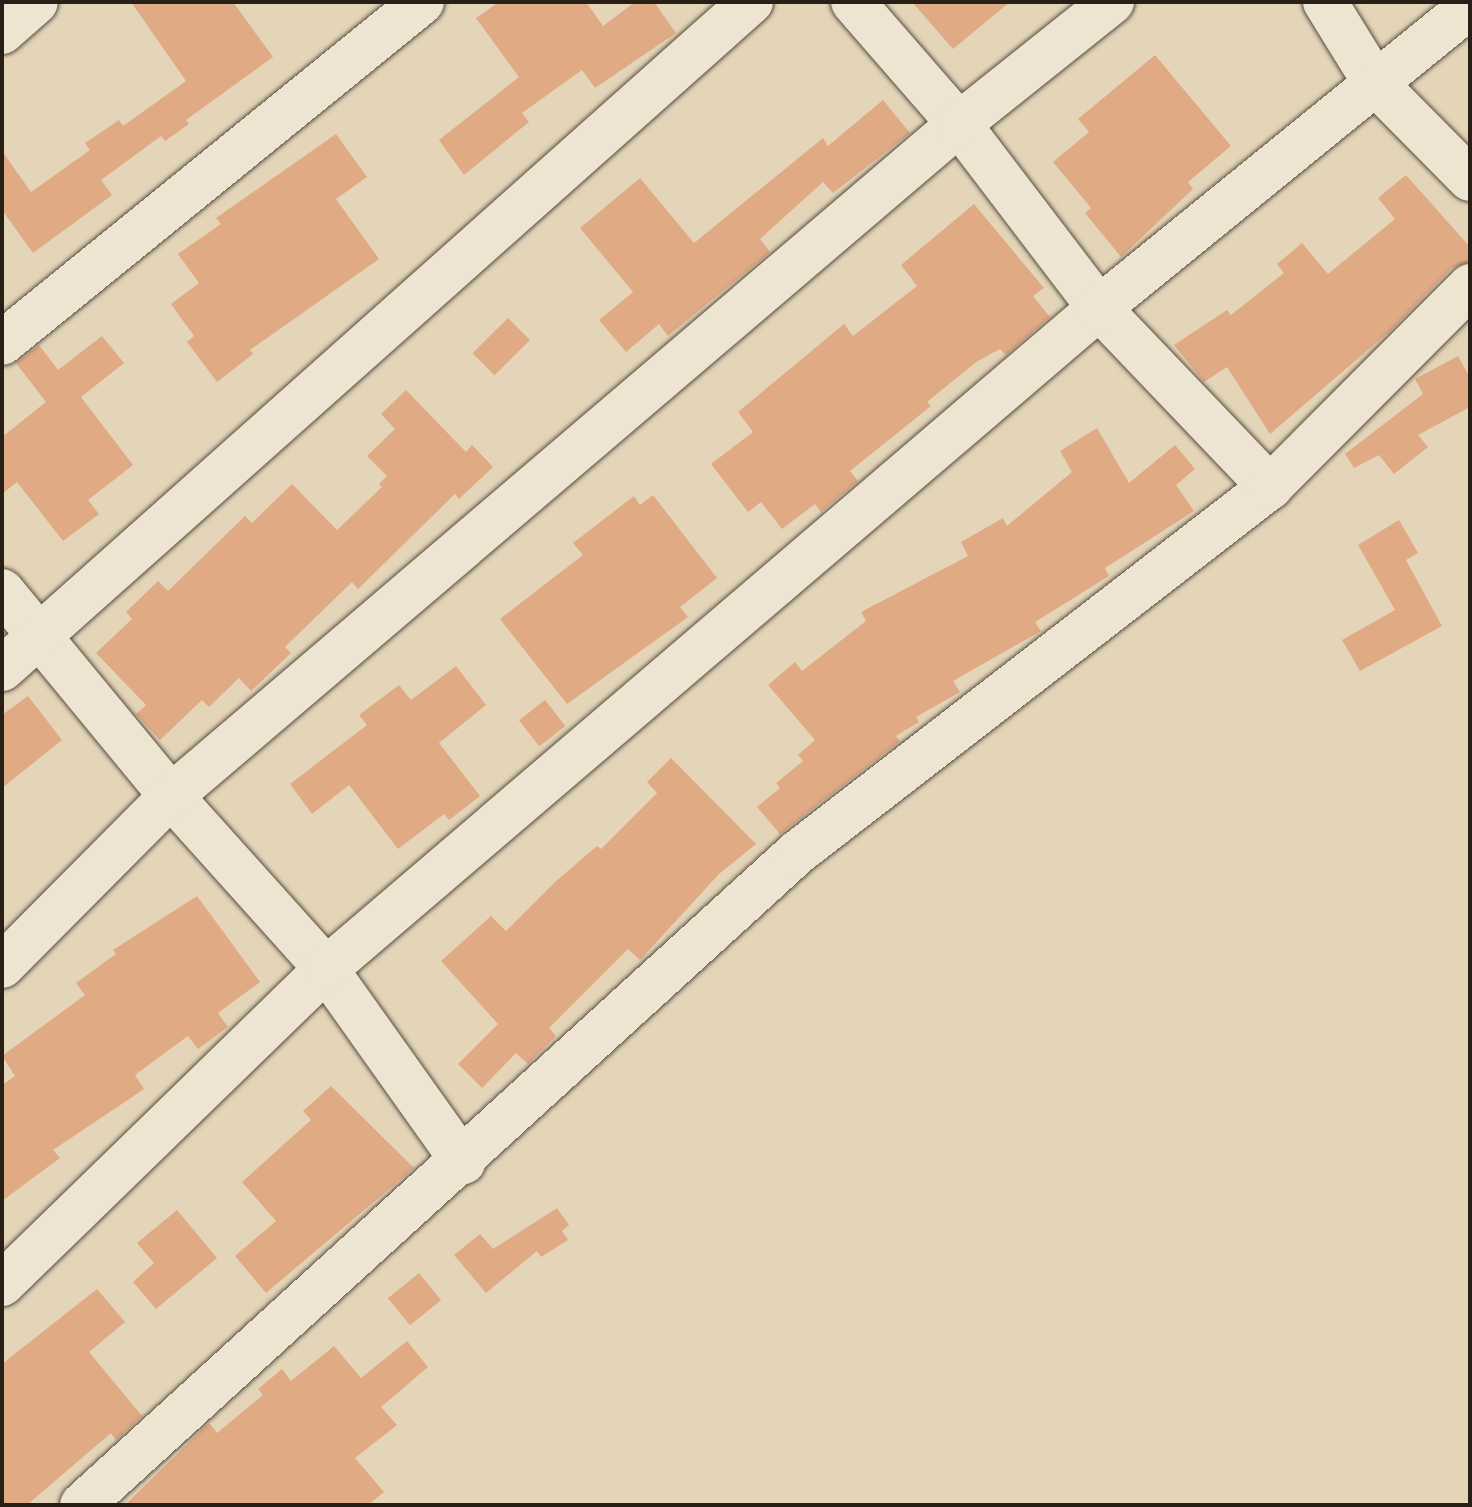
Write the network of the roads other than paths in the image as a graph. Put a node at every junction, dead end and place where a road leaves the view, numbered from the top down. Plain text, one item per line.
1 (36, 2) edge
2 (422, 2) edge
3 (751, 2) edge
4 (853, 2) edge
5 (1112, 2) edge
6 (1325, 2) edge
7 (1470, 6) edge
8 (2, 32) edge
9 (1375, 83) junction
10 (959, 124) junction
11 (1470, 179) edge
12 (1470, 286) edge
13 (1099, 308) junction
14 (2, 343) edge
15 (1270, 487) junction
16 (2, 591) edge
17 (40, 636) junction
18 (2, 669) edge
19 (171, 796) junction
20 (2, 966) edge
21 (326, 969) junction
22 (463, 1162) junction
23 (2, 1284) edge
24 (82, 1505) edge

1 - 8 street
2 - 14 street
3 - 17 street
4 - 10 street
5 - 10 street
6 - 9 street
7 - 9 street
9 - 11 street
9 - 13 street
10 - 13 street
10 - 19 street
12 - 15 street
13 - 15 street
13 - 21 street
15 - 22 street
16 - 17 street
17 - 18 street
17 - 19 street
19 - 20 street
19 - 21 street
21 - 22 street
21 - 23 street
22 - 24 street

